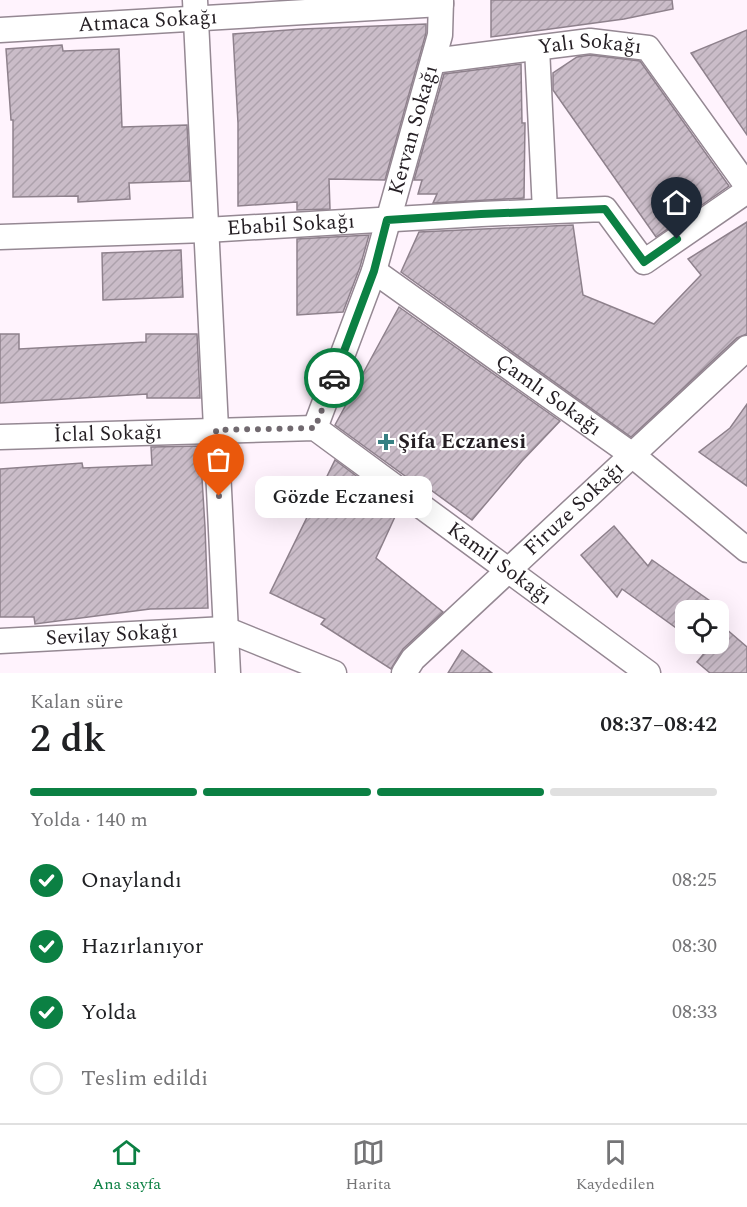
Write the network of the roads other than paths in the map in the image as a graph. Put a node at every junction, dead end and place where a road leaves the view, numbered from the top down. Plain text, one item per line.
1 (441, 2) edge
2 (195, 10) edge
3 (0, 30) edge
4 (537, 48) junction
5 (433, 61) junction
6 (747, 186) edge
7 (747, 191) edge
8 (545, 211) junction
9 (387, 220) junction
10 (206, 230) junction
11 (0, 237) edge
12 (374, 271) junction
13 (747, 348) edge
14 (315, 428) junction
15 (216, 430) junction
16 (0, 437) edge
17 (631, 454) junction
18 (747, 549) edge
19 (507, 570) junction
20 (225, 629) junction
21 (0, 641) edge
22 (228, 673) edge
23 (334, 673) edge
24 (404, 673) edge
25 (648, 673) edge

1 - 2 street, Atmaca Sokağı
1 - 5 street, Kervan Sokağı
2 - 3 street, Atmaca Sokağı
2 - 10 street
4 - 5 street, Yalı Sokağı
4 - 6 street, Yalı Sokağı
4 - 8 street
5 - 9 street, Kervan Sokağı
7 - 8 street, Ebabil Sokağı
8 - 9 street, Ebabil Sokağı
9 - 10 street, Ebabil Sokağı
9 - 12 street, Kervan Sokağı
10 - 11 street, Ebabil Sokağı
10 - 15 street
12 - 14 street, Kervan Sokağı
12 - 17 street, Çamlı Sokağı
13 - 17 street, Firuze Sokağı
14 - 15 street
14 - 19 street, Kamil Sokağı
15 - 16 street, İclal Sokağı
15 - 20 street
17 - 18 street, Çamlı Sokağı
17 - 19 street, Firuze Sokağı
19 - 24 street, Firuze Sokağı
19 - 25 street, Kamil Sokağı
20 - 21 street, Sevilay Sokağı
20 - 22 street
20 - 23 street

